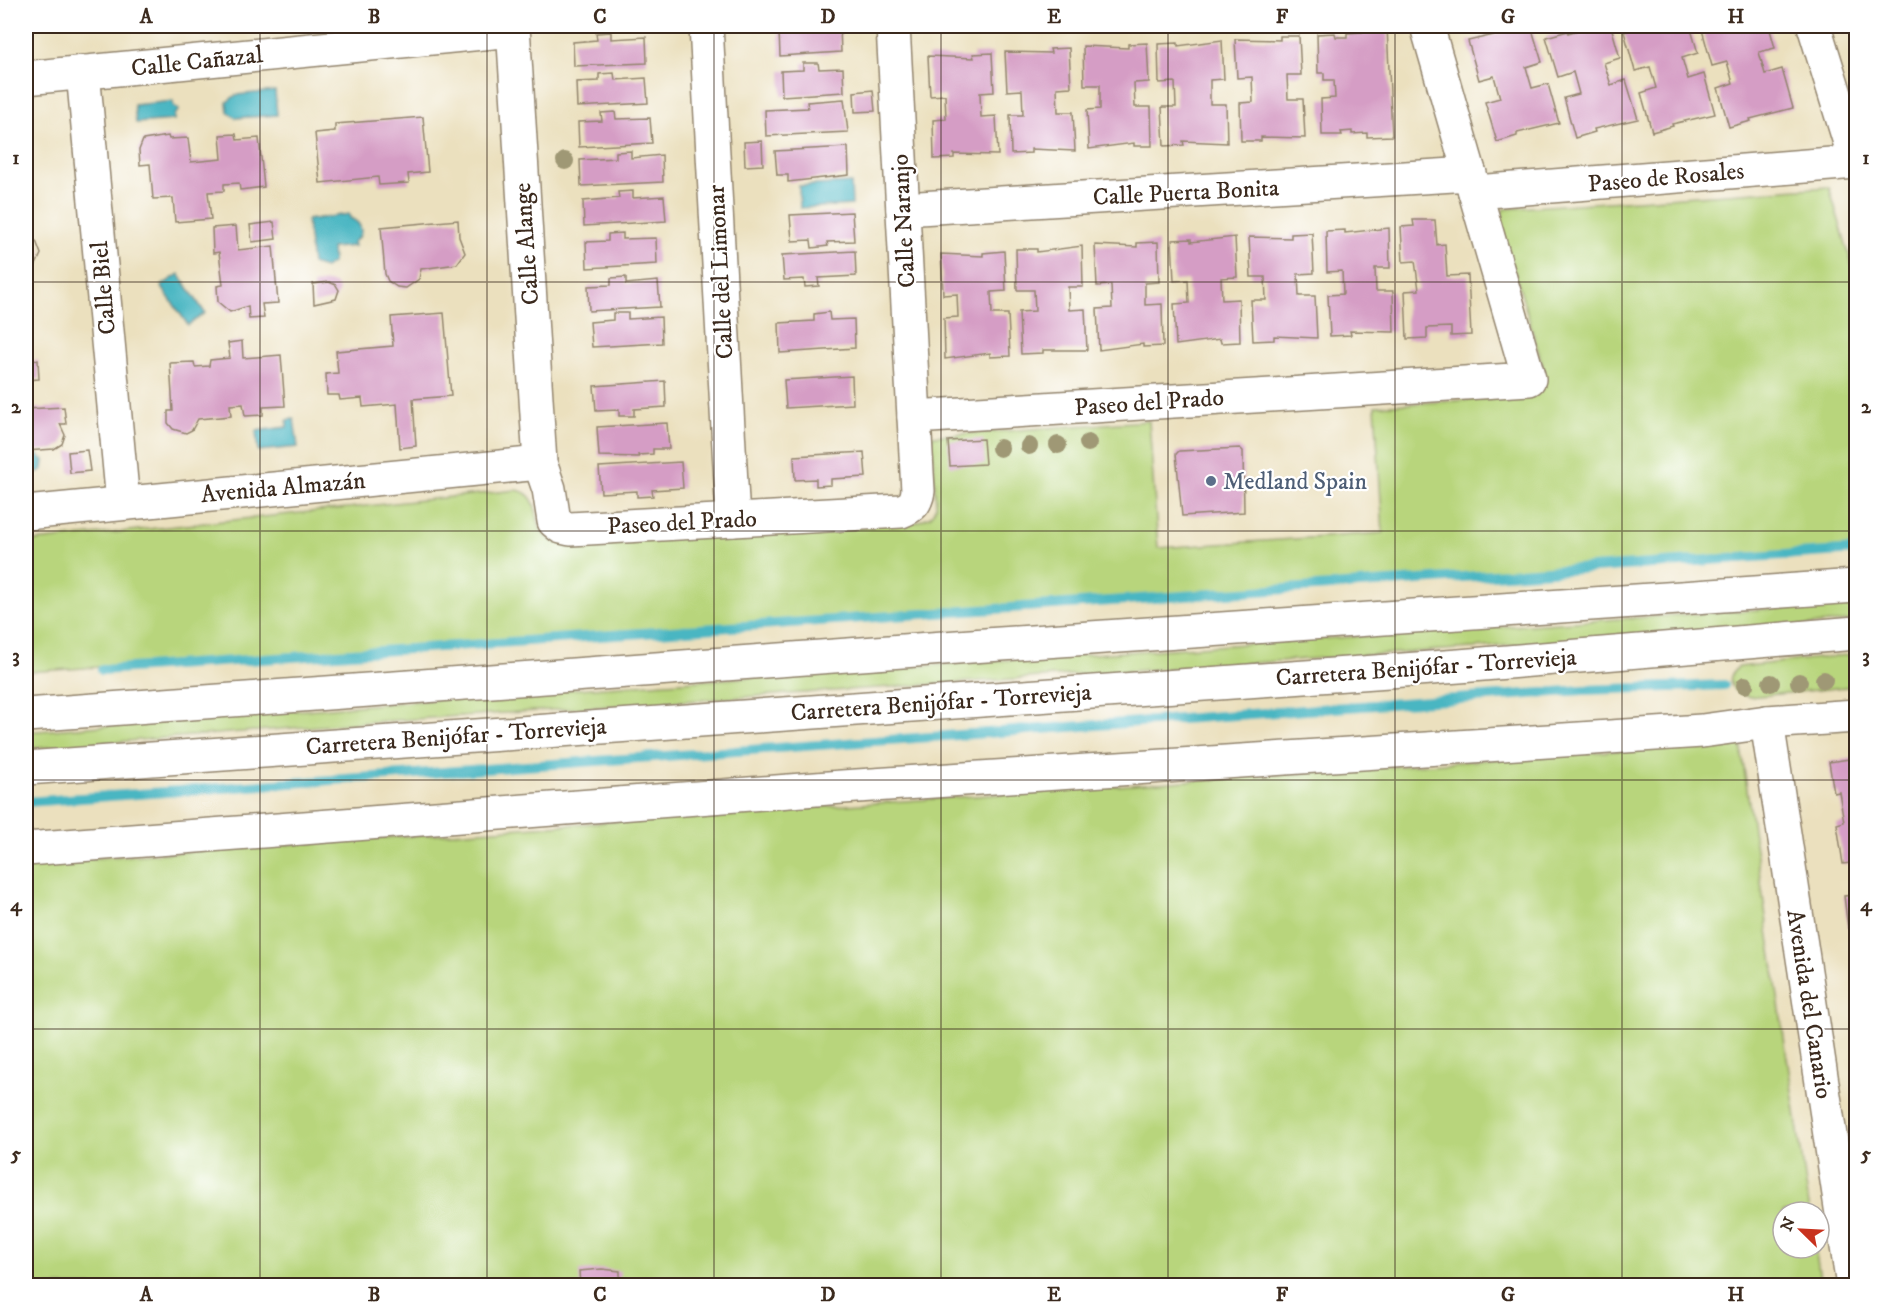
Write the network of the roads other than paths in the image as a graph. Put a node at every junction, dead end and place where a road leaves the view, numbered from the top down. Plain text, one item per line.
1 (706, 26) edge
2 (892, 26) edge
3 (1427, 26) edge
4 (1814, 26) edge
5 (513, 28) edge
6 (82, 72) junction
7 (26, 78) edge
8 (1856, 162) edge
9 (1473, 183) junction
10 (903, 209) junction
11 (914, 417) junction
12 (540, 463) junction
13 (123, 503) junction
14 (26, 513) edge
15 (733, 519) junction
16 (1857, 586) edge
17 (1857, 633) edge
18 (26, 715) edge
19 (1857, 716) edge
20 (1767, 722) junction
21 (26, 768) edge
22 (26, 849) edge
23 (1851, 1239) edge
24 (1853, 1286) edge

1 - 15 street, Calle del Limonar
2 - 10 street, Calle Naranjo
3 - 9 street, Paseo del Prado
4 - 8 street
5 - 6 street, Calle Cañazal
5 - 12 street, Calle Alange
6 - 7 street, Calle Cañazal
6 - 13 street, Calle Biel
8 - 9 street, Paseo de Rosales
9 - 10 street, Calle Puerta Bonita
9 - 11 street, Paseo del Prado
10 - 11 street, Calle Naranjo
11 - 15 street, Paseo del Prado
12 - 13 street, Avenida Almazán
12 - 15 street, Paseo del Prado
13 - 14 street, Avenida Almazán
16 - 18 street, Carretera Benijófar - Torrevieja
17 - 21 street, Carretera Benijófar - Torrevieja
19 - 20 street
20 - 22 street
20 - 23 street, Avenida del Canario
23 - 24 street, Avenida del Canario

